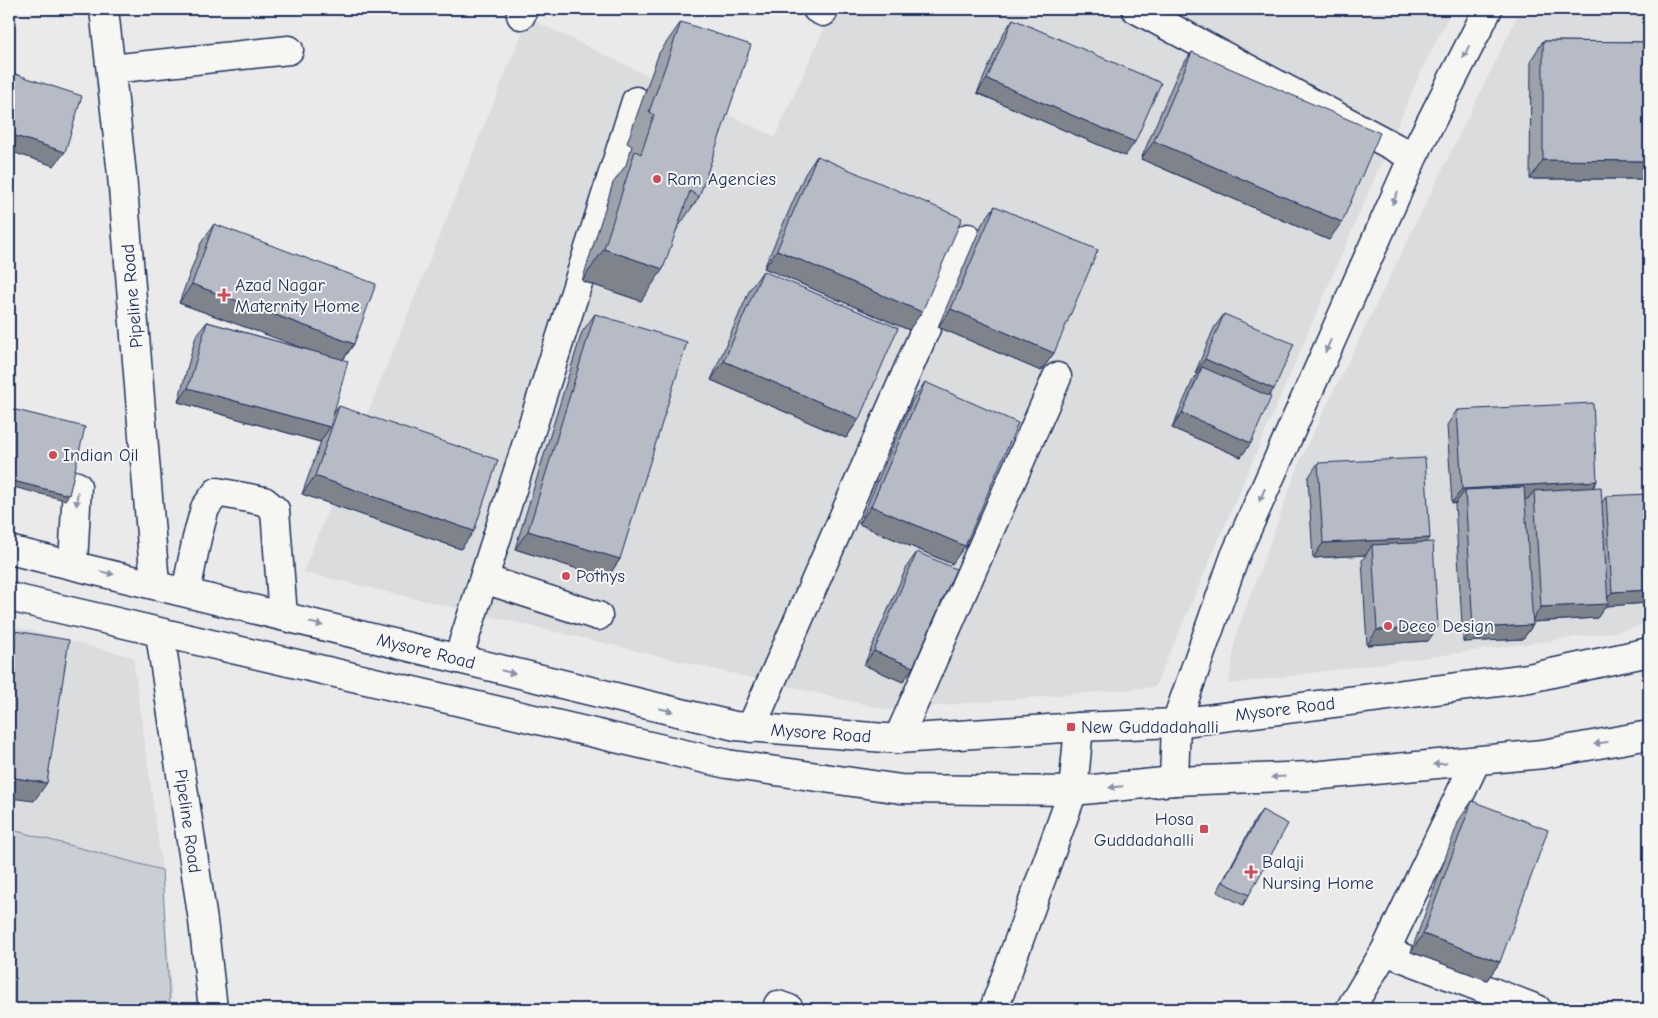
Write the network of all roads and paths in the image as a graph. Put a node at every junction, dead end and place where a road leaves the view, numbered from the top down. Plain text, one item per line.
1 (103, 9) edge
2 (1136, 9) edge
3 (1488, 9) edge
4 (289, 50) dead end
5 (111, 69) junction
6 (636, 101) dead end
7 (1413, 157) junction
8 (968, 238) dead end
9 (1057, 378) dead end
10 (9, 466) edge
11 (9, 550) edge
12 (73, 564) junction
13 (484, 579) junction
14 (155, 584) junction
15 (186, 592) junction
16 (9, 597) edge
17 (283, 616) junction
18 (598, 616) dead end
19 (160, 634) junction
20 (1649, 652) edge
21 (458, 660) junction
22 (1176, 723) junction
23 (1079, 727) junction
24 (751, 728) junction
25 (1649, 735) edge
26 (898, 739) junction
27 (1476, 761) junction
28 (1174, 781) junction
29 (1072, 791) junction
30 (1385, 951) junction
31 (213, 1009) edge
32 (994, 1009) edge
33 (1350, 1009) edge
34 (1537, 1009) edge

1 - 5 main road, Pipeline Road
2 - 7 main road
3 -> 7 main road
4 - 5 main road
5 - 14 main road, Pipeline Road
6 - 13 main road
7 -> 22 main road
8 - 24 main road
9 - 26 main road
10 -> 12 main road
11 - 12 main road, Mysore Road
12 -> 14 main road, Mysore Road
13 - 18 main road
13 - 21 main road
14 - 15 main road, Mysore Road
15 - 17 main road, Mysore Road
15 - 17 main road
16 - 19 main road
17 -> 21 main road, Mysore Road
19 - 29 main road
19 - 31 main road, Pipeline Road
20 - 22 main road, Mysore Road
21 -> 24 main road, Mysore Road
22 - 23 main road, Mysore Road
22 - 28 main road
23 - 26 main road, Mysore Road
23 - 29 main road
24 - 26 main road, Mysore Road
25 -> 27 main road
27 -> 28 main road
27 - 30 main road
28 -> 29 main road
29 - 32 main road
30 - 33 main road
30 - 34 main road

